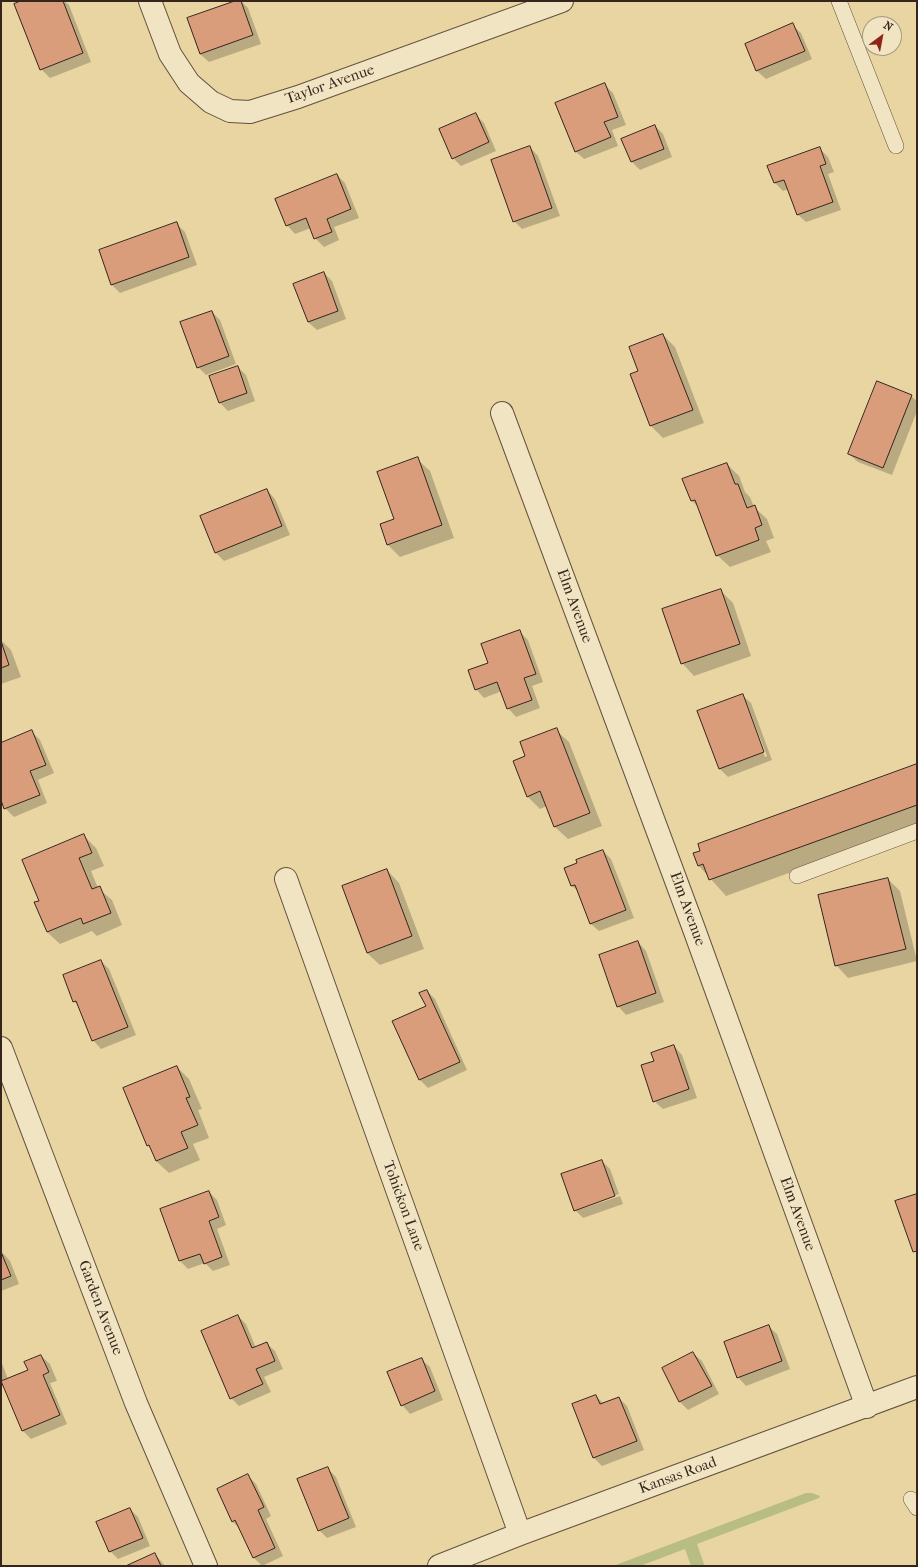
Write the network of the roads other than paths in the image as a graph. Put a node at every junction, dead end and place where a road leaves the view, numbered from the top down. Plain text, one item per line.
1 (150, 1) edge
2 (562, 1) edge
3 (839, 1) edge
4 (896, 146) dead end
5 (502, 413) dead end
6 (917, 831) edge
7 (797, 876) dead end
8 (286, 879) dead end
9 (1, 1048) edge
10 (917, 1387) edge
11 (867, 1407) junction
12 (520, 1534) junction
13 (206, 1566) edge
14 (439, 1566) edge

1 - 2 street, Taylor Avenue
3 - 4 lane
5 - 11 street, Elm Avenue
6 - 7 lane
8 - 12 street, Tohickon Lane
9 - 13 street, Garden Avenue
10 - 11 street, Kansas Road
11 - 12 street, Kansas Road
12 - 14 street, Kansas Road

